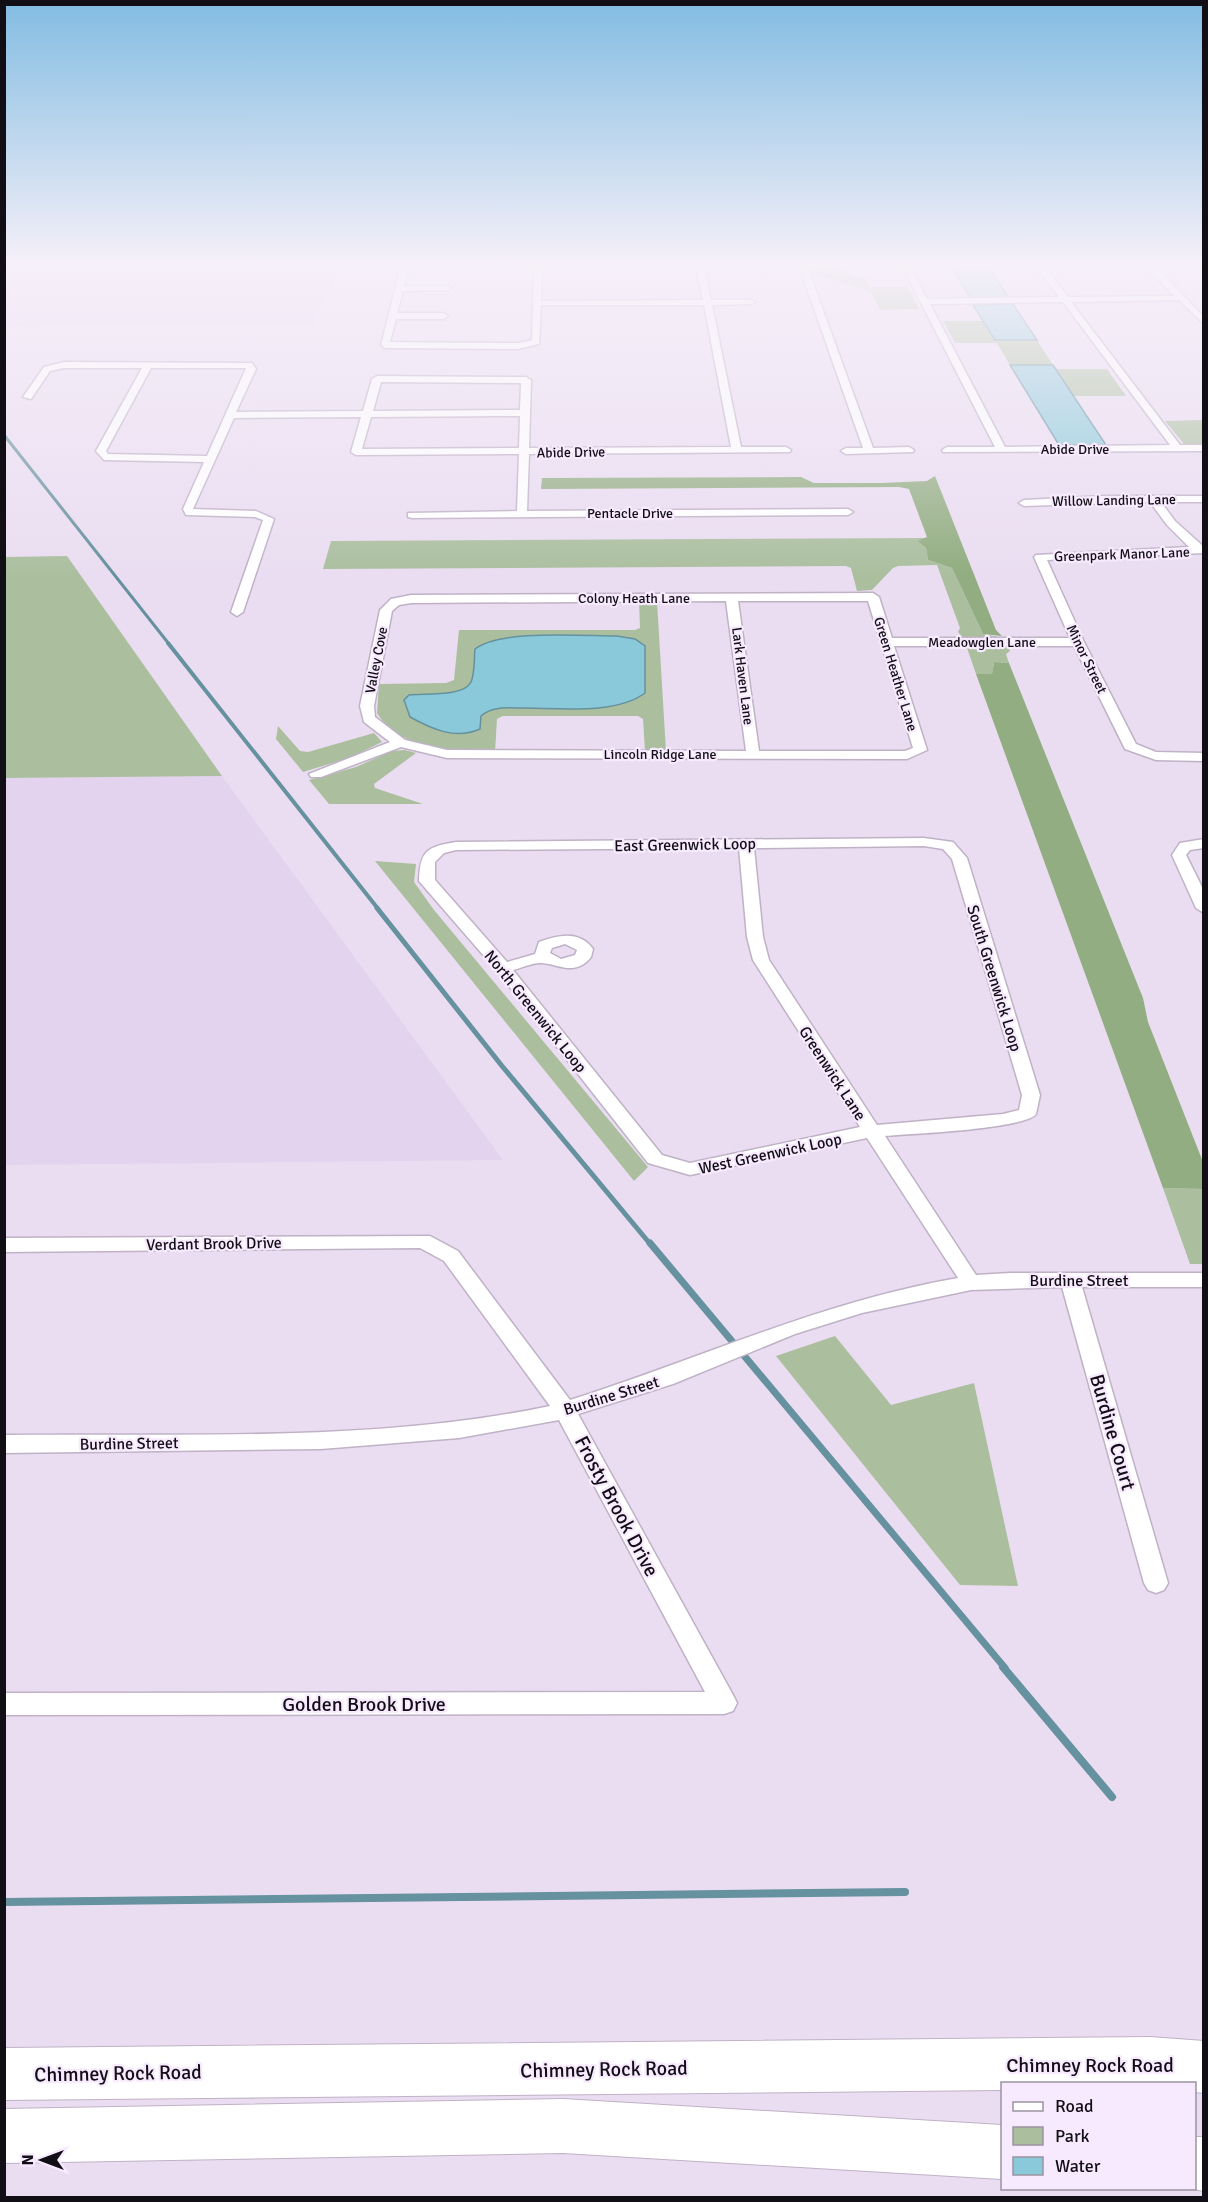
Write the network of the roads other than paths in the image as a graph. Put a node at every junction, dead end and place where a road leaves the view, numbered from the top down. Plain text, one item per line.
1 (48, 369) edge
2 (146, 369) edge
3 (251, 369) edge
4 (721, 369) edge
5 (839, 369) edge
6 (959, 369) edge
7 (1117, 369) edge
8 (28, 397) dead end
9 (365, 414) junction
10 (525, 414) junction
11 (231, 415) junction
12 (1177, 448) junction
13 (1203, 448) edge
14 (1001, 449) junction
15 (737, 450) junction
16 (786, 450) dead end
17 (869, 450) junction
18 (909, 450) dead end
19 (947, 450) dead end
20 (846, 451) dead end
21 (523, 453) junction
22 (210, 459) junction
23 (1153, 499) junction
24 (1203, 499) edge
25 (1024, 503) dead end
26 (848, 512) dead end
27 (522, 513) junction
28 (412, 515) dead end
29 (1201, 550) edge
30 (1040, 557) joint
31 (873, 597) joint
32 (732, 598) junction
33 (395, 602) joint
34 (237, 612) dead end
35 (887, 642) junction
36 (1078, 642) junction
37 (400, 743) junction
38 (920, 750) joint
39 (753, 755) junction
40 (1203, 757) edge
41 (316, 774) dead end
42 (746, 843) junction
43 (1203, 843) edge
44 (948, 845) joint
45 (427, 861) joint
46 (1203, 908) edge
47 (544, 957) dead end
48 (503, 968) junction
49 (1027, 1114) joint
50 (871, 1131) junction
51 (656, 1159) joint
52 (423, 1241) joint
53 (4, 1245) edge
54 (1070, 1280) junction
55 (1203, 1280) edge
56 (971, 1283) junction
57 (565, 1410) junction
58 (4, 1444) edge
59 (1156, 1583) dead end
60 (724, 1703) joint
61 (4, 1704) edge
62 (1203, 2067) edge
63 (4, 2074) edge
64 (4, 2136) edge
65 (1001, 2152) edge

1 - 8 street
2 - 22 street
3 - 11 street
4 - 15 street
5 - 17 street
6 - 14 street
7 - 12 street
9 - 10 street
9 - 10 street
9 - 11 street
9 - 21 street, Abide Drive
10 - 21 street
11 - 22 street
12 - 13 street, Abide Drive
12 - 14 street, Abide Drive
14 - 19 street, Abide Drive
15 - 16 street, Abide Drive
15 - 21 street, Abide Drive
17 - 18 street
17 - 20 street
21 - 27 street
22 - 34 street
23 - 24 street, Willow Landing Lane
23 - 25 street, Willow Landing Lane
23 - 29 street
26 - 27 street, Pentacle Drive
27 - 28 street, Pentacle Drive
29 - 30 street, Greenpark Manor Lane
30 - 36 street, Minor Street
31 - 32 street, Colony Heath Lane
31 - 35 street, Green Heather Lane
32 - 33 street, Colony Heath Lane
32 - 39 street, Lark Haven Lane
33 - 37 street, Valley Cove
35 - 36 street, Meadowglen Lane
35 - 38 street, Green Heather Lane
36 - 40 street, Minor Street
37 - 39 street, Lincoln Ridge Lane
37 - 41 street
38 - 39 street, Lincoln Ridge Lane
42 - 44 street, East Greenwick Loop
42 - 45 street, East Greenwick Loop
42 - 50 street, Greenwick Lane
43 - 46 street
44 - 49 street, South Greenwick Loop
45 - 48 street, North Greenwick Loop
47 - 48 street
48 - 51 street, North Greenwick Loop
49 - 50 street, West Greenwick Loop
50 - 51 street, West Greenwick Loop
50 - 56 street, Greenwick Lane
52 - 53 street, Verdant Brook Drive
52 - 57 street, Frosty Brook Drive
54 - 55 street, Burdine Street
54 - 56 street, Burdine Street
54 - 59 street, Burdine Court
56 - 57 street, Burdine Street
57 - 58 street, Burdine Street
57 - 60 street, Frosty Brook Drive
60 - 61 street, Golden Brook Drive
62 - 63 highway, Chimney Rock Road
64 - 65 highway

